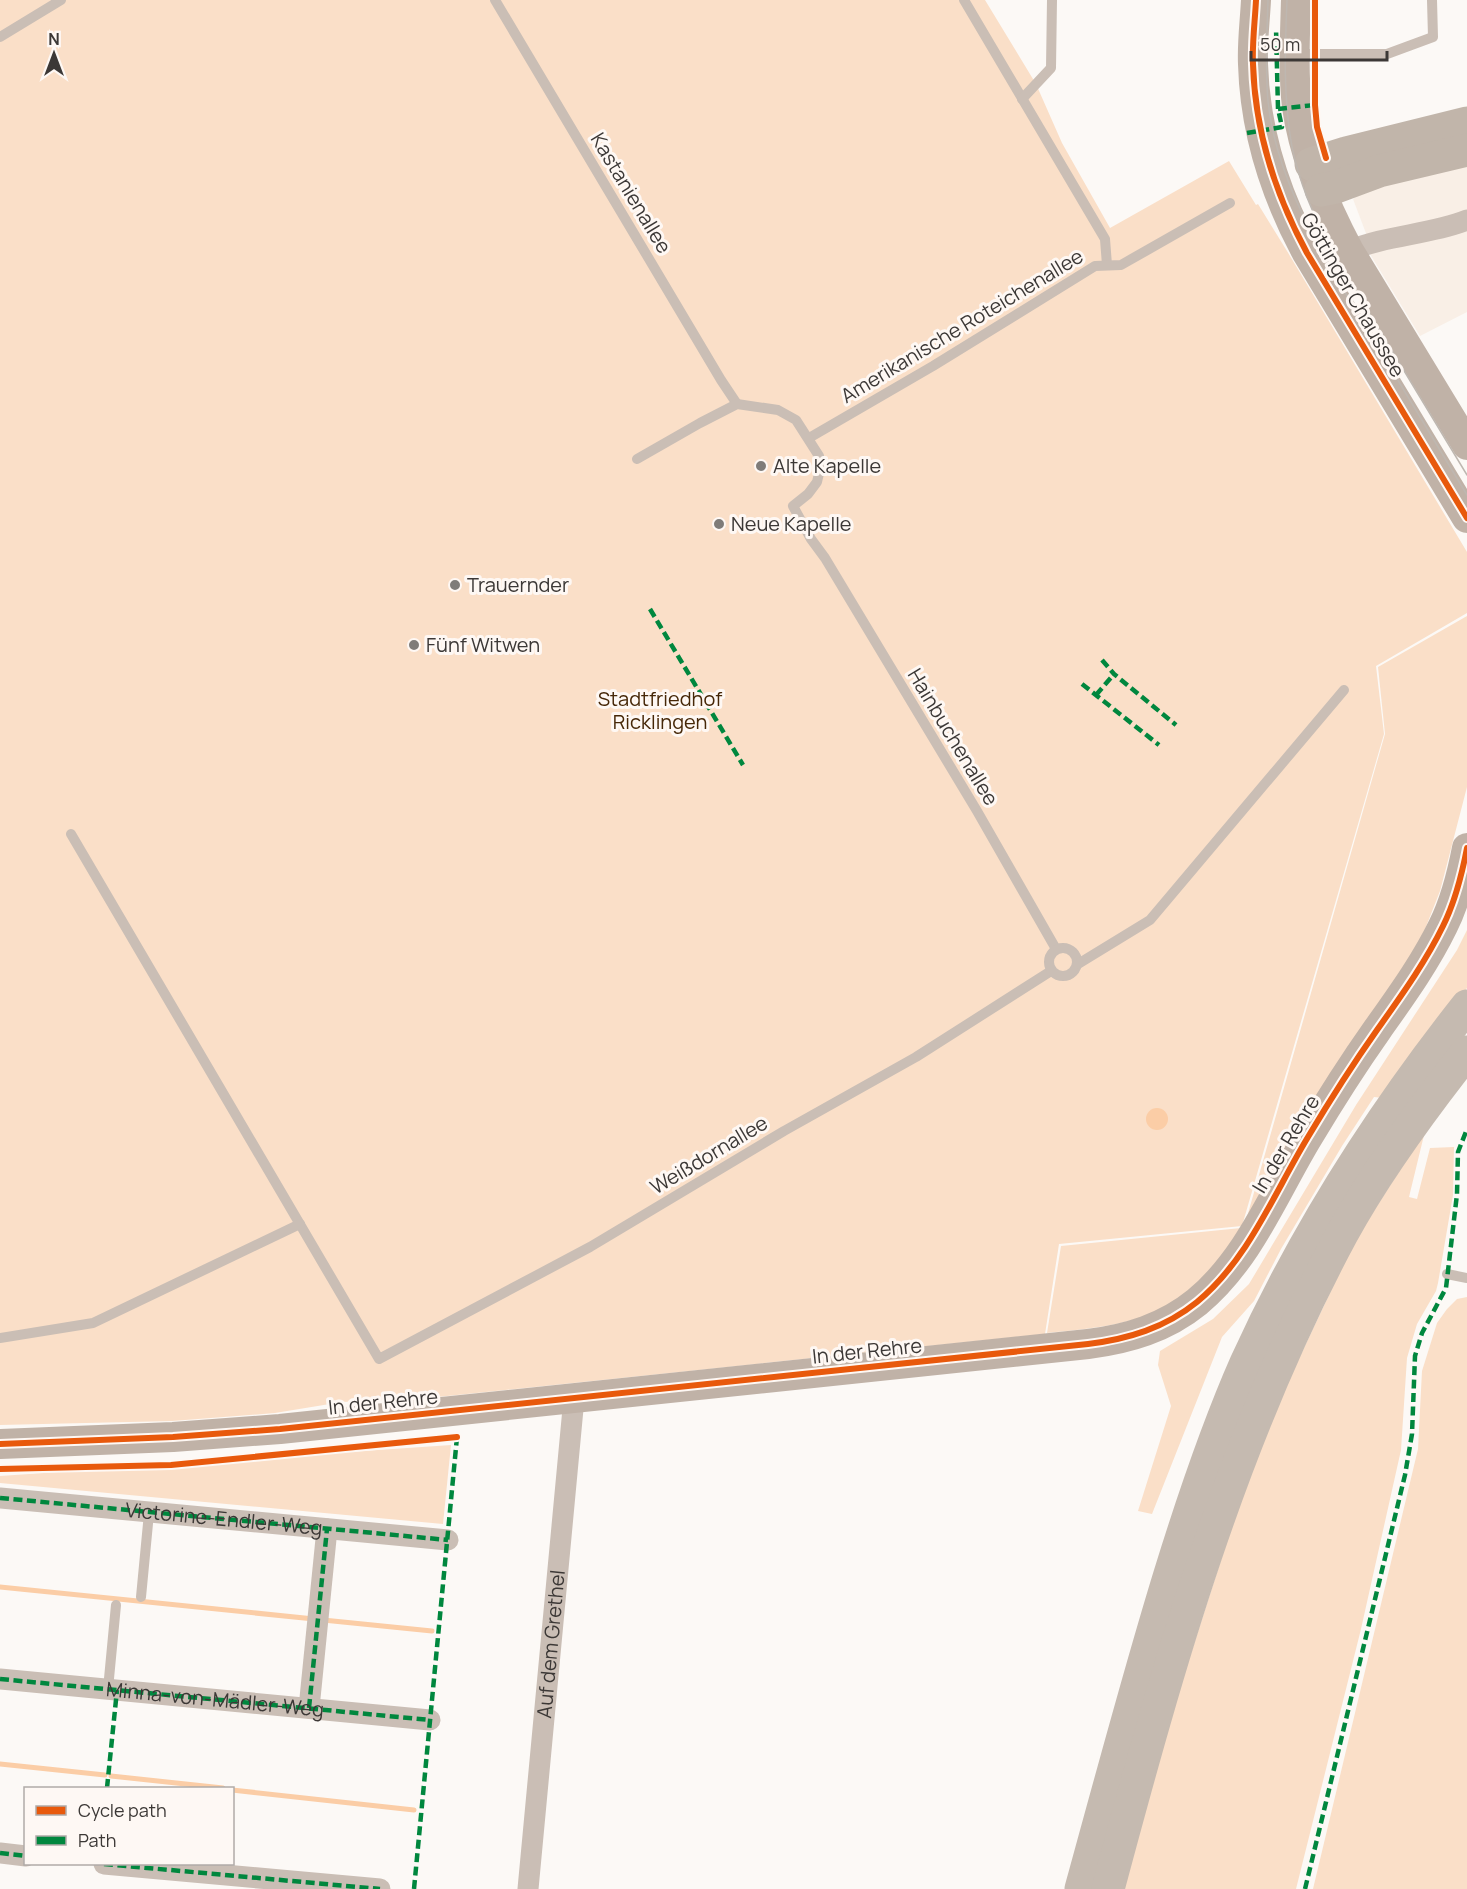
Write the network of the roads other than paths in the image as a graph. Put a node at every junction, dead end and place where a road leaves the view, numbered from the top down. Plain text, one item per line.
1 (61, 0) edge
2 (495, 0) edge
3 (964, 0) edge
4 (1052, 0) edge
5 (1256, 0) edge
6 (1296, 0) edge
7 (1432, 0) edge
8 (0, 37) edge
9 (1295, 54) junction
10 (1022, 99) junction
11 (1467, 123) edge
12 (1467, 150) edge
13 (1316, 177) junction
14 (1280, 195) junction
15 (1230, 202) dead end
16 (1467, 220) edge
17 (1349, 250) junction
18 (1107, 266) junction
19 (737, 404) junction
20 (808, 438) junction
21 (1467, 445) edge
22 (637, 459) dead end
23 (1467, 518) edge
24 (1344, 690) dead end
25 (71, 834) dead end
26 (1467, 848) edge
27 (1056, 950) junction
28 (1078, 964) junction
29 (1051, 971) junction
30 (1467, 1006) edge
31 (1467, 1052) edge
32 (300, 1224) junction
33 (1447, 1274) dead end
34 (1467, 1278) edge
35 (0, 1338) edge
36 (574, 1398) junction
37 (0, 1444) edge
38 (0, 1498) edge
39 (149, 1513) junction
40 (327, 1529) junction
41 (448, 1540) dead end
42 (141, 1597) dead end
43 (116, 1605) dead end
44 (0, 1679) edge
45 (108, 1689) junction
46 (309, 1708) junction
47 (430, 1720) dead end
48 (0, 1853) edge
49 (24, 1856) edge
50 (121, 1865) edge
51 (295, 1885) edge
52 (380, 1889) edge
53 (528, 1889) edge
54 (1082, 1889) edge
55 (1108, 1889) edge

1 - 8 lane
2 - 19 lane, Kastanienallee
3 - 10 lane
4 - 10 lane
5 - 14 street, Göttinger Chaussee
6 - 9 street, Göttinger Chaussee
7 - 9 lane
9 - 13 street, Göttinger Chaussee
10 - 18 lane
11 - 13 main road
12 - 13 main road
13 - 14 street
13 - 17 street, Göttinger Chaussee
14 - 23 street, Göttinger Chaussee
15 - 18 lane, Amerikanische Roteichenallee
16 - 17 street
17 - 21 street, Göttinger Chaussee
18 - 20 lane, Amerikanische Roteichenallee
19 - 20 lane
19 - 22 lane
20 - 27 lane, Hainbuchenallee
24 - 28 lane
25 - 32 lane
26 - 36 street, In der Rehre
27 - 28 lane
27 - 29 lane
28 - 29 lane
29 - 32 lane, Weißdornallee
30 - 54 highway
31 - 55 highway
32 - 35 lane
33 - 34 lane
36 - 37 street, In der Rehre
36 - 53 street, Auf dem Grethel
38 - 39 street, Victorine-Endler-Weg
39 - 40 street, Victorine-Endler-Weg
39 - 42 lane
40 - 41 street, Victorine-Endler-Weg
40 - 46 street
43 - 45 lane
44 - 45 street, Minna-von-Mädler-Weg
45 - 46 street, Minna-von-Mädler-Weg
46 - 47 street, Minna-von-Mädler-Weg
48 - 49 street
50 - 51 street
51 - 52 street

